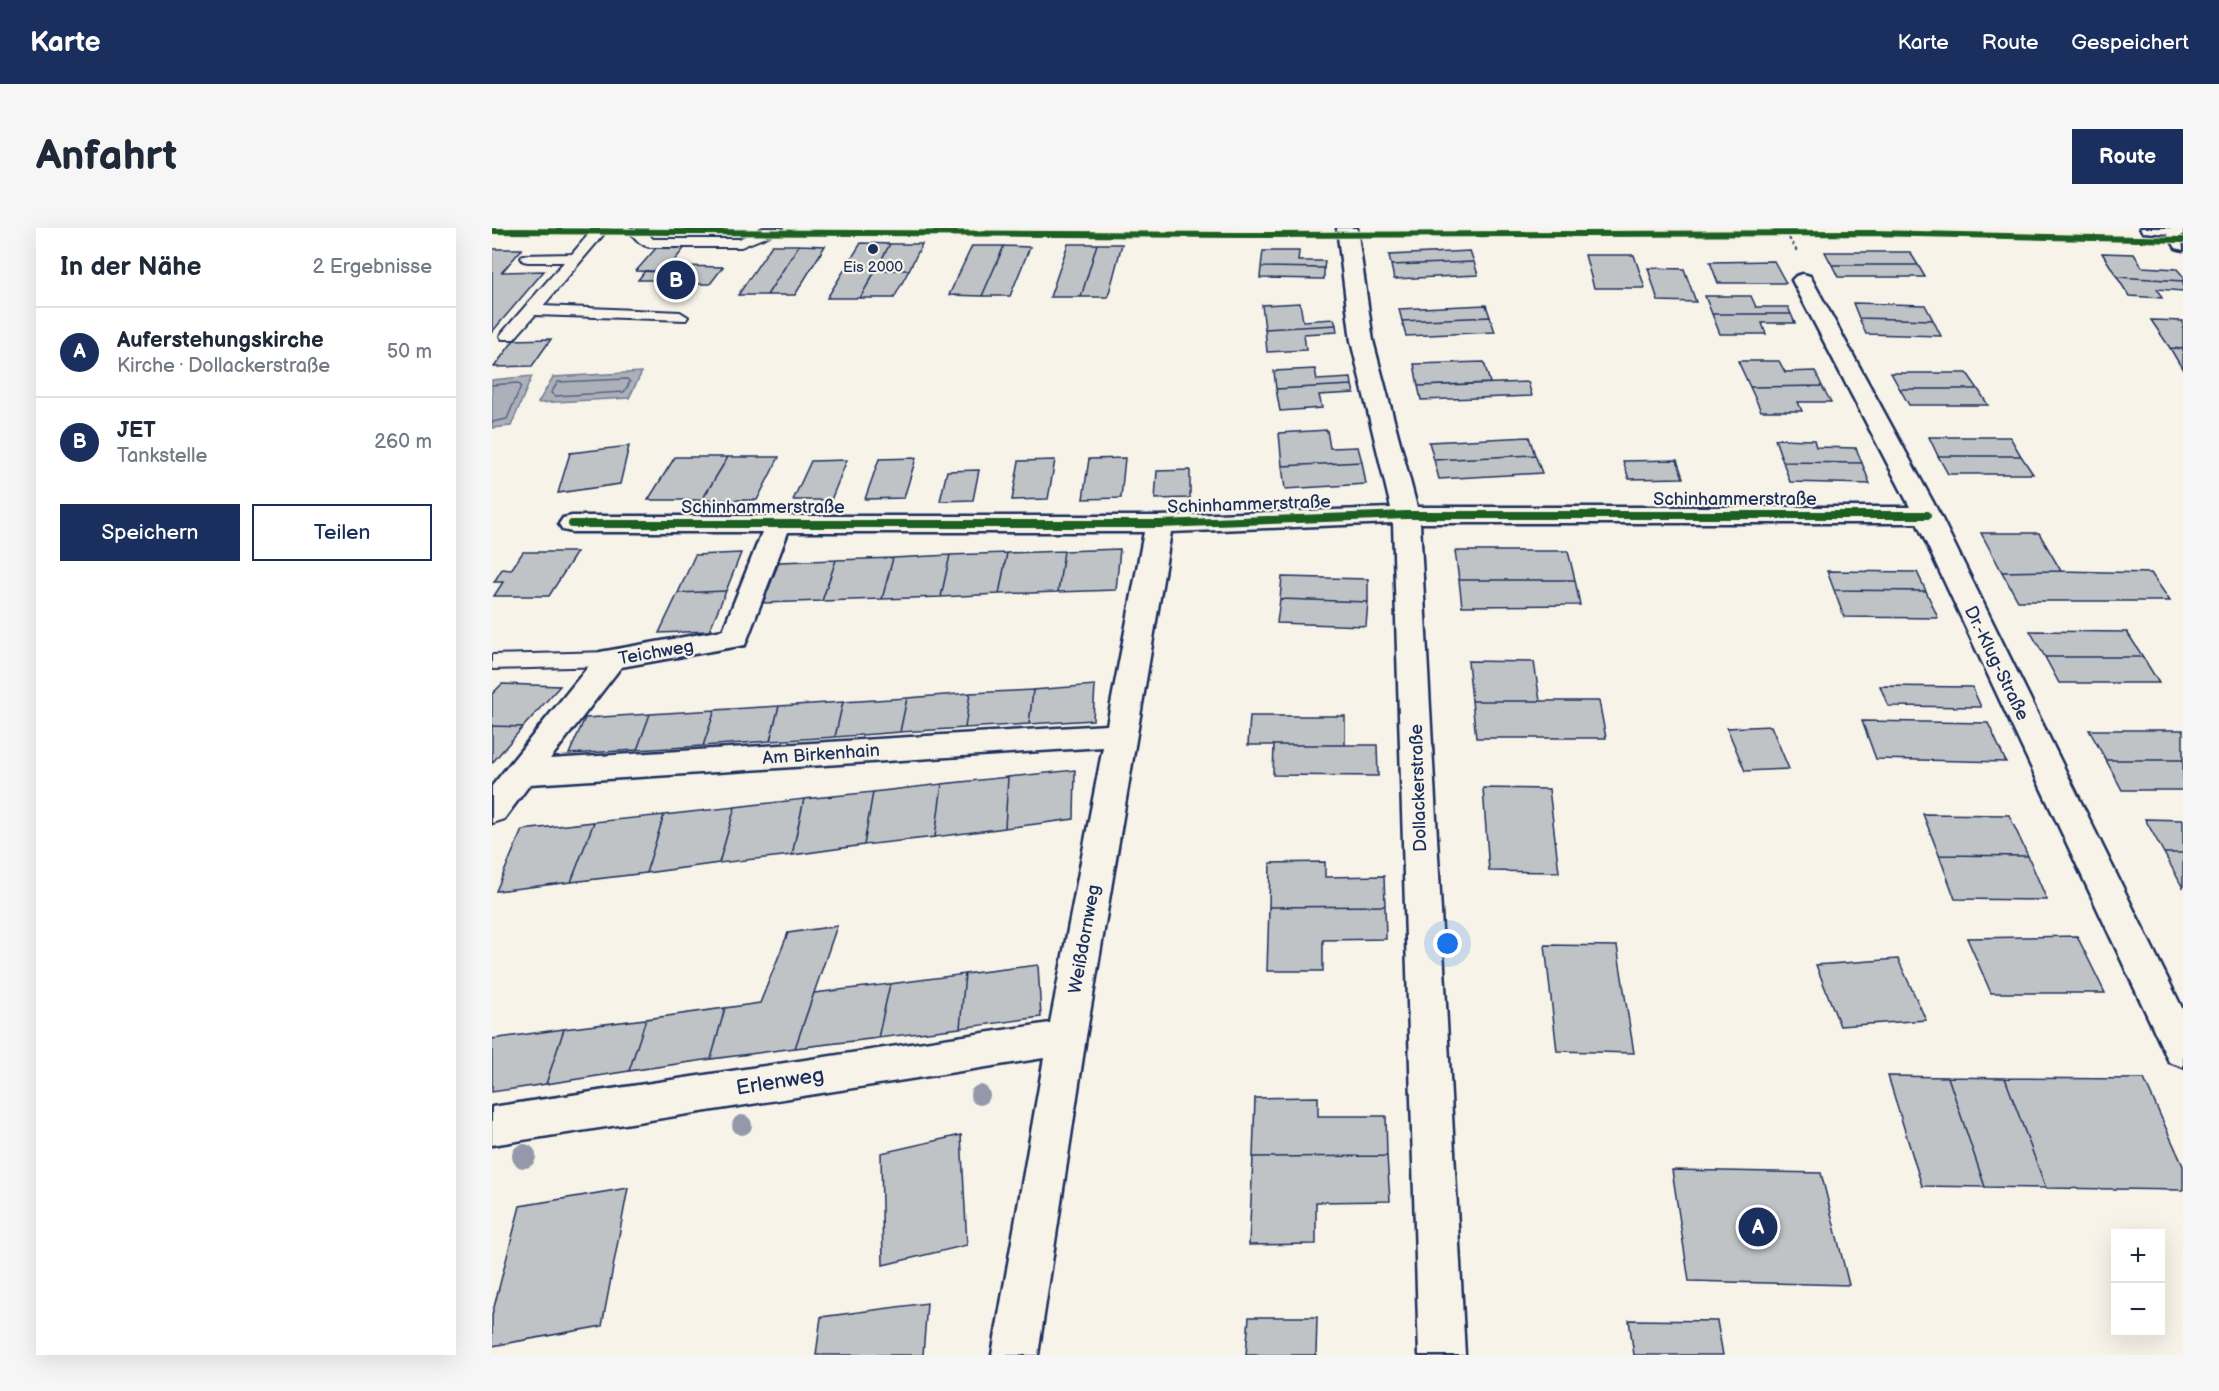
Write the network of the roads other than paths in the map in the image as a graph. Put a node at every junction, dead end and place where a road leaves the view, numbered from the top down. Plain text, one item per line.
1 (602, 228) edge
2 (640, 228) edge
3 (775, 228) edge
4 (1347, 228) edge
5 (2150, 228) edge
6 (2179, 234) edge
7 (528, 258) dead end
8 (575, 258) junction
9 (1803, 280) dead end
10 (530, 310) junction
11 (680, 317) dead end
12 (507, 336) dead end
13 (1406, 515) junction
14 (1927, 515) junction
15 (572, 524) dead end
16 (778, 524) junction
17 (1159, 524) junction
18 (611, 659) junction
19 (492, 662) edge
20 (1121, 735) junction
21 (520, 773) junction
22 (492, 810) edge
23 (1067, 1037) junction
24 (2183, 1050) edge
25 (492, 1126) edge
26 (1015, 1355) edge
27 (1442, 1355) edge

1 - 8 lane
2 - 3 lane
4 - 13 street, Dollackerstraße
5 - 6 street
7 - 8 lane
8 - 10 lane
9 - 14 street, Dr.-Klug-Straße
10 - 11 lane
10 - 12 lane
13 - 14 street, Schinhammerstraße
13 - 17 street, Schinhammerstraße
13 - 27 street, Dollackerstraße
14 - 24 street, Dr.-Klug-Straße
15 - 16 street, Schinhammerstraße
16 - 17 street, Schinhammerstraße
16 - 18 street, Teichweg
17 - 20 street, Weißdornweg
18 - 19 lane
18 - 21 street, Teichweg
20 - 21 street, Am Birkenhain
20 - 23 street, Weißdornweg
21 - 22 street, Teichweg
23 - 25 street, Erlenweg
23 - 26 street, Weißdornweg

